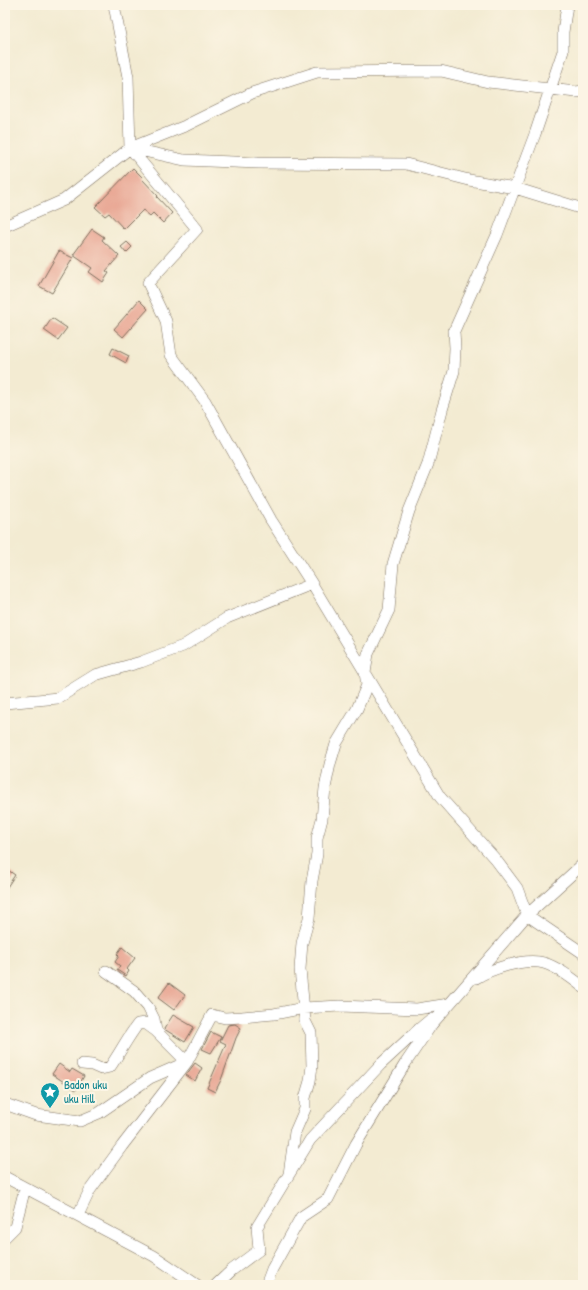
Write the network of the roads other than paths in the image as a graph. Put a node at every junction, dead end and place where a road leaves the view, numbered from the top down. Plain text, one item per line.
1 (114, 5) edge
2 (567, 5) edge
3 (550, 89) junction
4 (583, 91) edge
5 (130, 148) junction
6 (515, 188) junction
7 (583, 209) edge
8 (5, 226) edge
9 (312, 584) junction
10 (365, 673) junction
11 (5, 703) edge
12 (583, 864) edge
13 (527, 915) junction
14 (583, 954) edge
15 (106, 971) dead end
16 (571, 978) junction
17 (583, 980) edge
18 (468, 982) junction
19 (583, 987) edge
20 (446, 1007) junction
21 (304, 1008) junction
22 (156, 1031) junction
23 (187, 1062) junction
24 (82, 1064) dead end
25 (5, 1104) edge
26 (290, 1174) junction
27 (5, 1177) edge
28 (25, 1188) junction
29 (78, 1214) junction
30 (5, 1237) edge
31 (197, 1285) edge
32 (216, 1285) edge
33 (266, 1285) edge

1 - 5 street
2 - 3 street
3 - 4 street
3 - 5 street
3 - 6 street
5 - 6 street
5 - 8 street
5 - 9 street
6 - 7 street
6 - 10 street
9 - 10 street
9 - 11 street
10 - 13 street
10 - 21 street
12 - 13 street
13 - 14 street
13 - 18 street
15 - 22 street
16 - 17 street
16 - 18 street
16 - 19 street
18 - 20 street
20 - 21 street
20 - 26 street
20 - 33 street
21 - 23 street
21 - 26 street
22 - 23 street
22 - 24 street
23 - 25 street
23 - 29 street
26 - 32 street
27 - 28 street
28 - 29 street
28 - 30 street
29 - 31 street

